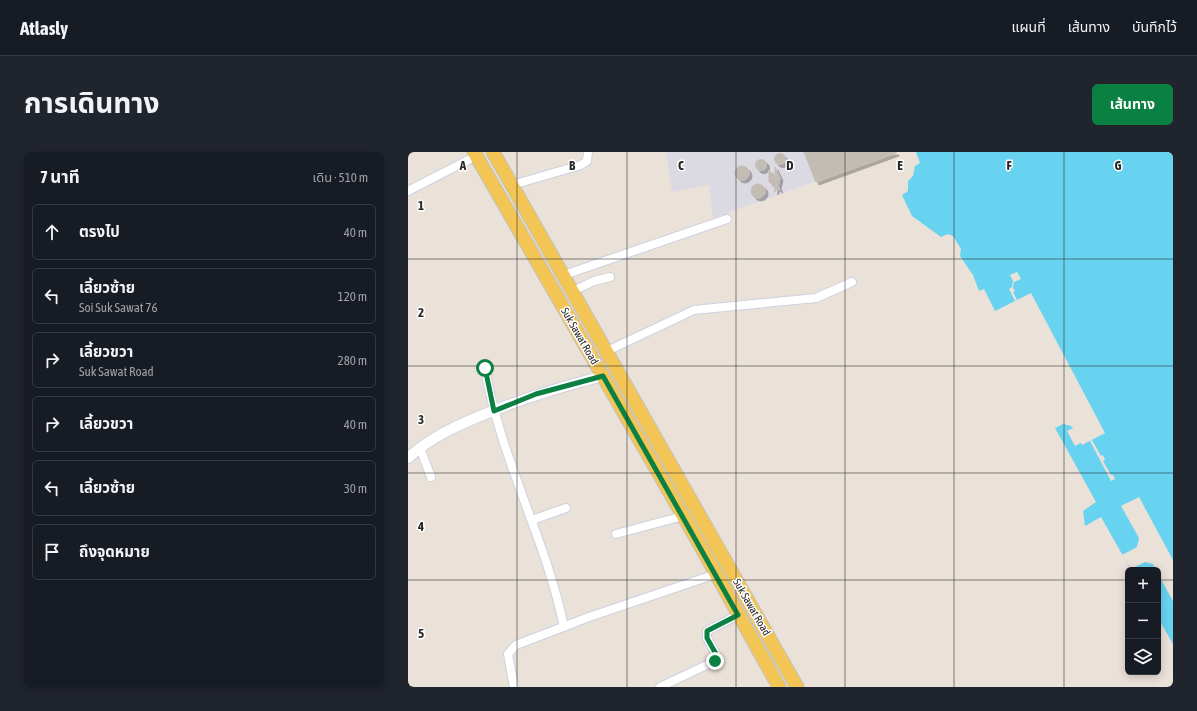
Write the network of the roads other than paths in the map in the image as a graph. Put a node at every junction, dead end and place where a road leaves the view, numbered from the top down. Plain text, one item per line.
1 (493, 152) edge
2 (588, 152) edge
3 (475, 154) edge
4 (512, 185) junction
5 (408, 191) edge
6 (727, 219) dead end
7 (564, 275) junction
8 (610, 277) dead end
9 (852, 282) dead end
10 (573, 291) junction
11 (607, 351) junction
12 (485, 368) dead end
13 (603, 376) junction
14 (494, 411) junction
15 (420, 448) junction
16 (408, 458) edge
17 (431, 477) dead end
18 (566, 508) dead end
19 (683, 516) junction
20 (532, 520) junction
21 (616, 534) dead end
22 (716, 574) junction
23 (738, 615) junction
24 (564, 628) junction
25 (514, 687) edge
26 (660, 687) edge
27 (779, 687) edge
28 (797, 687) edge

1 - 4 main road, Suk Sawat Road
2 - 4 street
3 - 5 street
3 - 13 main road, Suk Sawat Road
4 - 7 main road, Suk Sawat Road
6 - 7 street
7 - 10 main road, Suk Sawat Road
8 - 10 street
9 - 11 street
10 - 11 main road, Suk Sawat Road
11 - 28 main road, Suk Sawat Road
12 - 14 street
13 - 14 street
13 - 19 main road, Suk Sawat Road
14 - 15 street
14 - 20 street
15 - 16 street
15 - 17 street
18 - 20 street
19 - 21 street
19 - 22 main road, Suk Sawat Road
20 - 24 street
22 - 23 main road, Suk Sawat Road
22 - 24 street
23 - 26 street
23 - 27 main road, Suk Sawat Road
24 - 25 street

